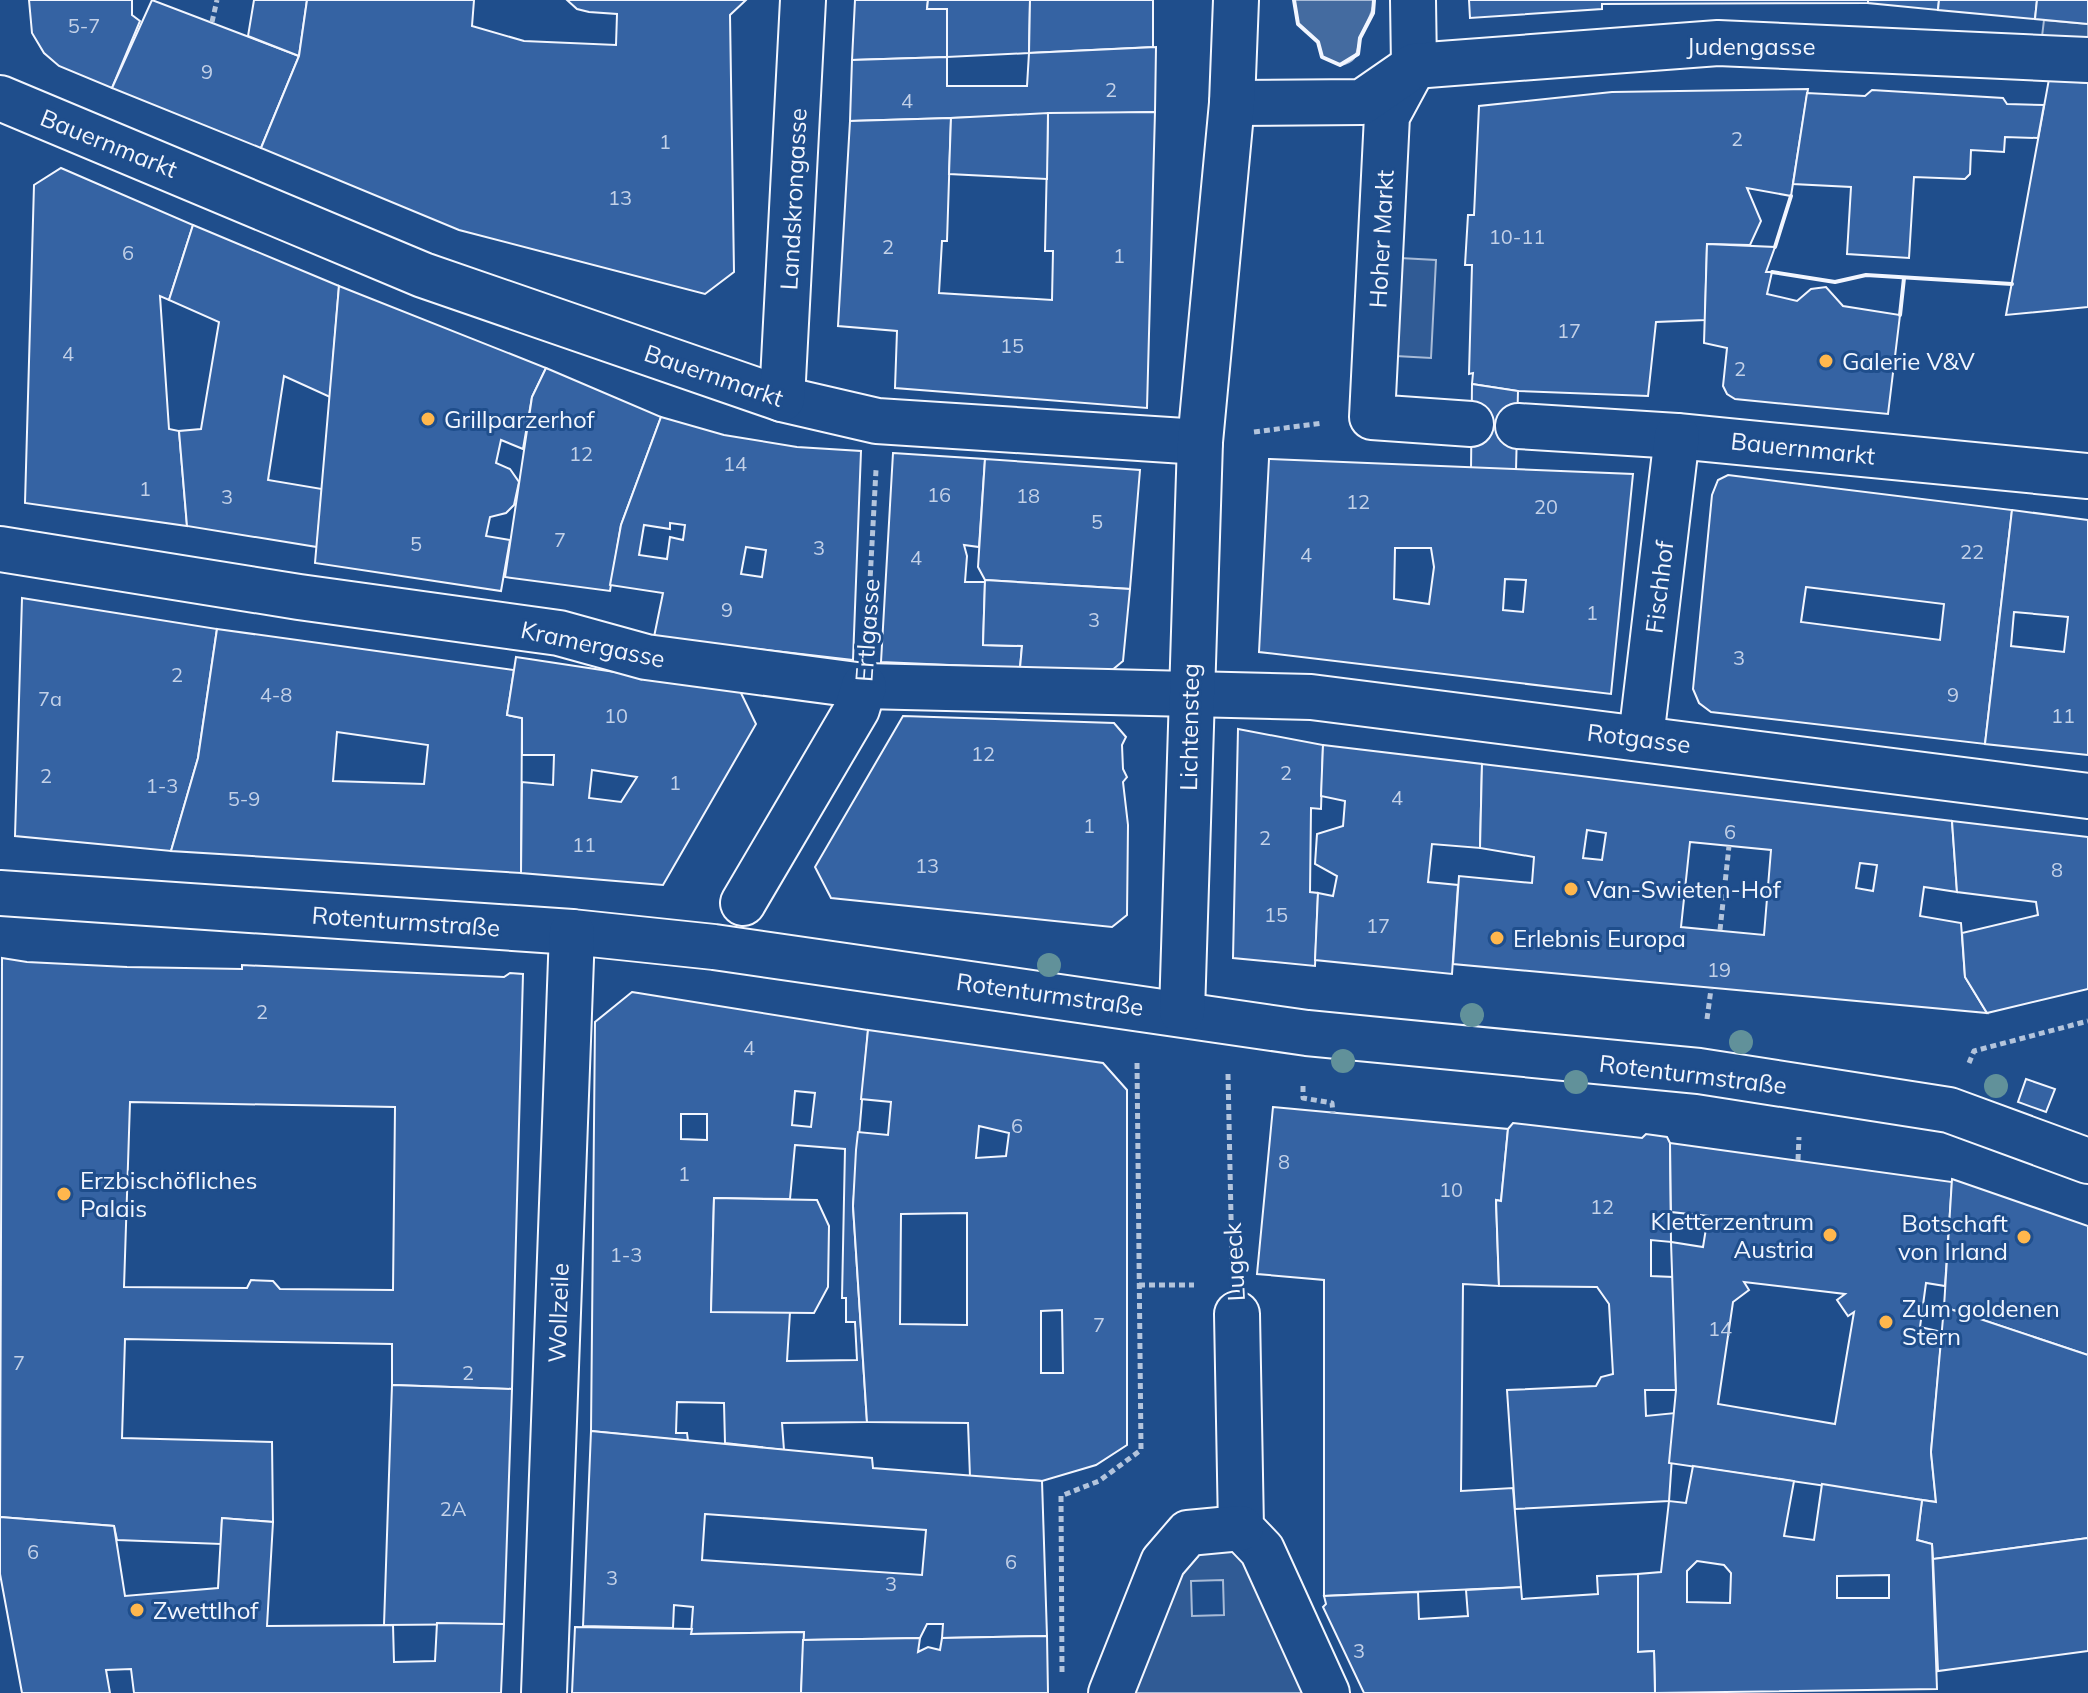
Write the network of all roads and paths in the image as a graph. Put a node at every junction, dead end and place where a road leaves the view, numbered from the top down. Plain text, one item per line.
1 (217, 0) edge
2 (803, 0) edge
3 (1236, 0) edge
4 (1413, 0) edge
5 (212, 22) dead end
6 (2088, 60) edge
7 (1414, 66) junction
8 (0, 98) edge
9 (1232, 103) junction
10 (782, 399) junction
11 (1372, 417) junction
12 (877, 421) junction
13 (1471, 424) dead end
14 (1518, 426) dead end
15 (1677, 436) junction
16 (1200, 442) junction
17 (2088, 476) edge
18 (0, 549) edge
19 (864, 686) junction
20 (1189, 694) junction
21 (1641, 738) junction
22 (2088, 796) edge
23 (1729, 846) dead end
24 (0, 893) edge
25 (743, 903) dead end
26 (1720, 930) dead end
27 (572, 932) junction
28 (1137, 1006) junction
29 (1182, 1012) junction
30 (2088, 1021) edge
31 (1304, 1075) dead end
32 (1949, 1110) junction
33 (1333, 1113) dead end
34 (2088, 1161) edge
35 (1139, 1285) junction
36 (1235, 1300) junction
37 (1241, 1528) junction
38 (1062, 1678) dead end
39 (544, 1693) edge
40 (1111, 1693) edge
41 (1327, 1693) edge

1 - 5 path
2 - 10 street, Landskrongasse
3 - 9 street
4 - 7 street, Hoher Markt
6 - 7 street, Judengasse
7 - 9 street
7 - 11 street, Hoher Markt
8 - 10 street, Bauernmarkt
9 - 16 street
10 - 12 street, Bauernmarkt
11 - 13 street
11 - 16 path
12 - 16 street, Bauernmarkt
12 - 19 path, Ertlgasse
14 - 15 street, Bauernmarkt
15 - 17 street, Bauernmarkt
15 - 21 street, Fischhof
16 - 20 street, Lichtensteg
18 - 19 street, Kramergasse
19 - 20 street, Kramergasse
19 - 25 street, Ertlgasse
20 - 21 street, Rotgasse
20 - 29 street, Lichtensteg
21 - 22 street, Rotgasse
23 - 26 path
24 - 27 street, Rotenturmstraße
27 - 28 street, Rotenturmstraße
27 - 39 street, Wollzeile
28 - 29 street, Rotenturmstraße
28 - 35 path
29 - 32 street, Rotenturmstraße
29 - 36 path, Lugeck
30 - 32 path
31 - 33 path
32 - 34 street, Rotenturmstraße
35 - 36 path
35 - 38 path
36 - 37 street, Lugeck
37 - 40 street
37 - 41 street

